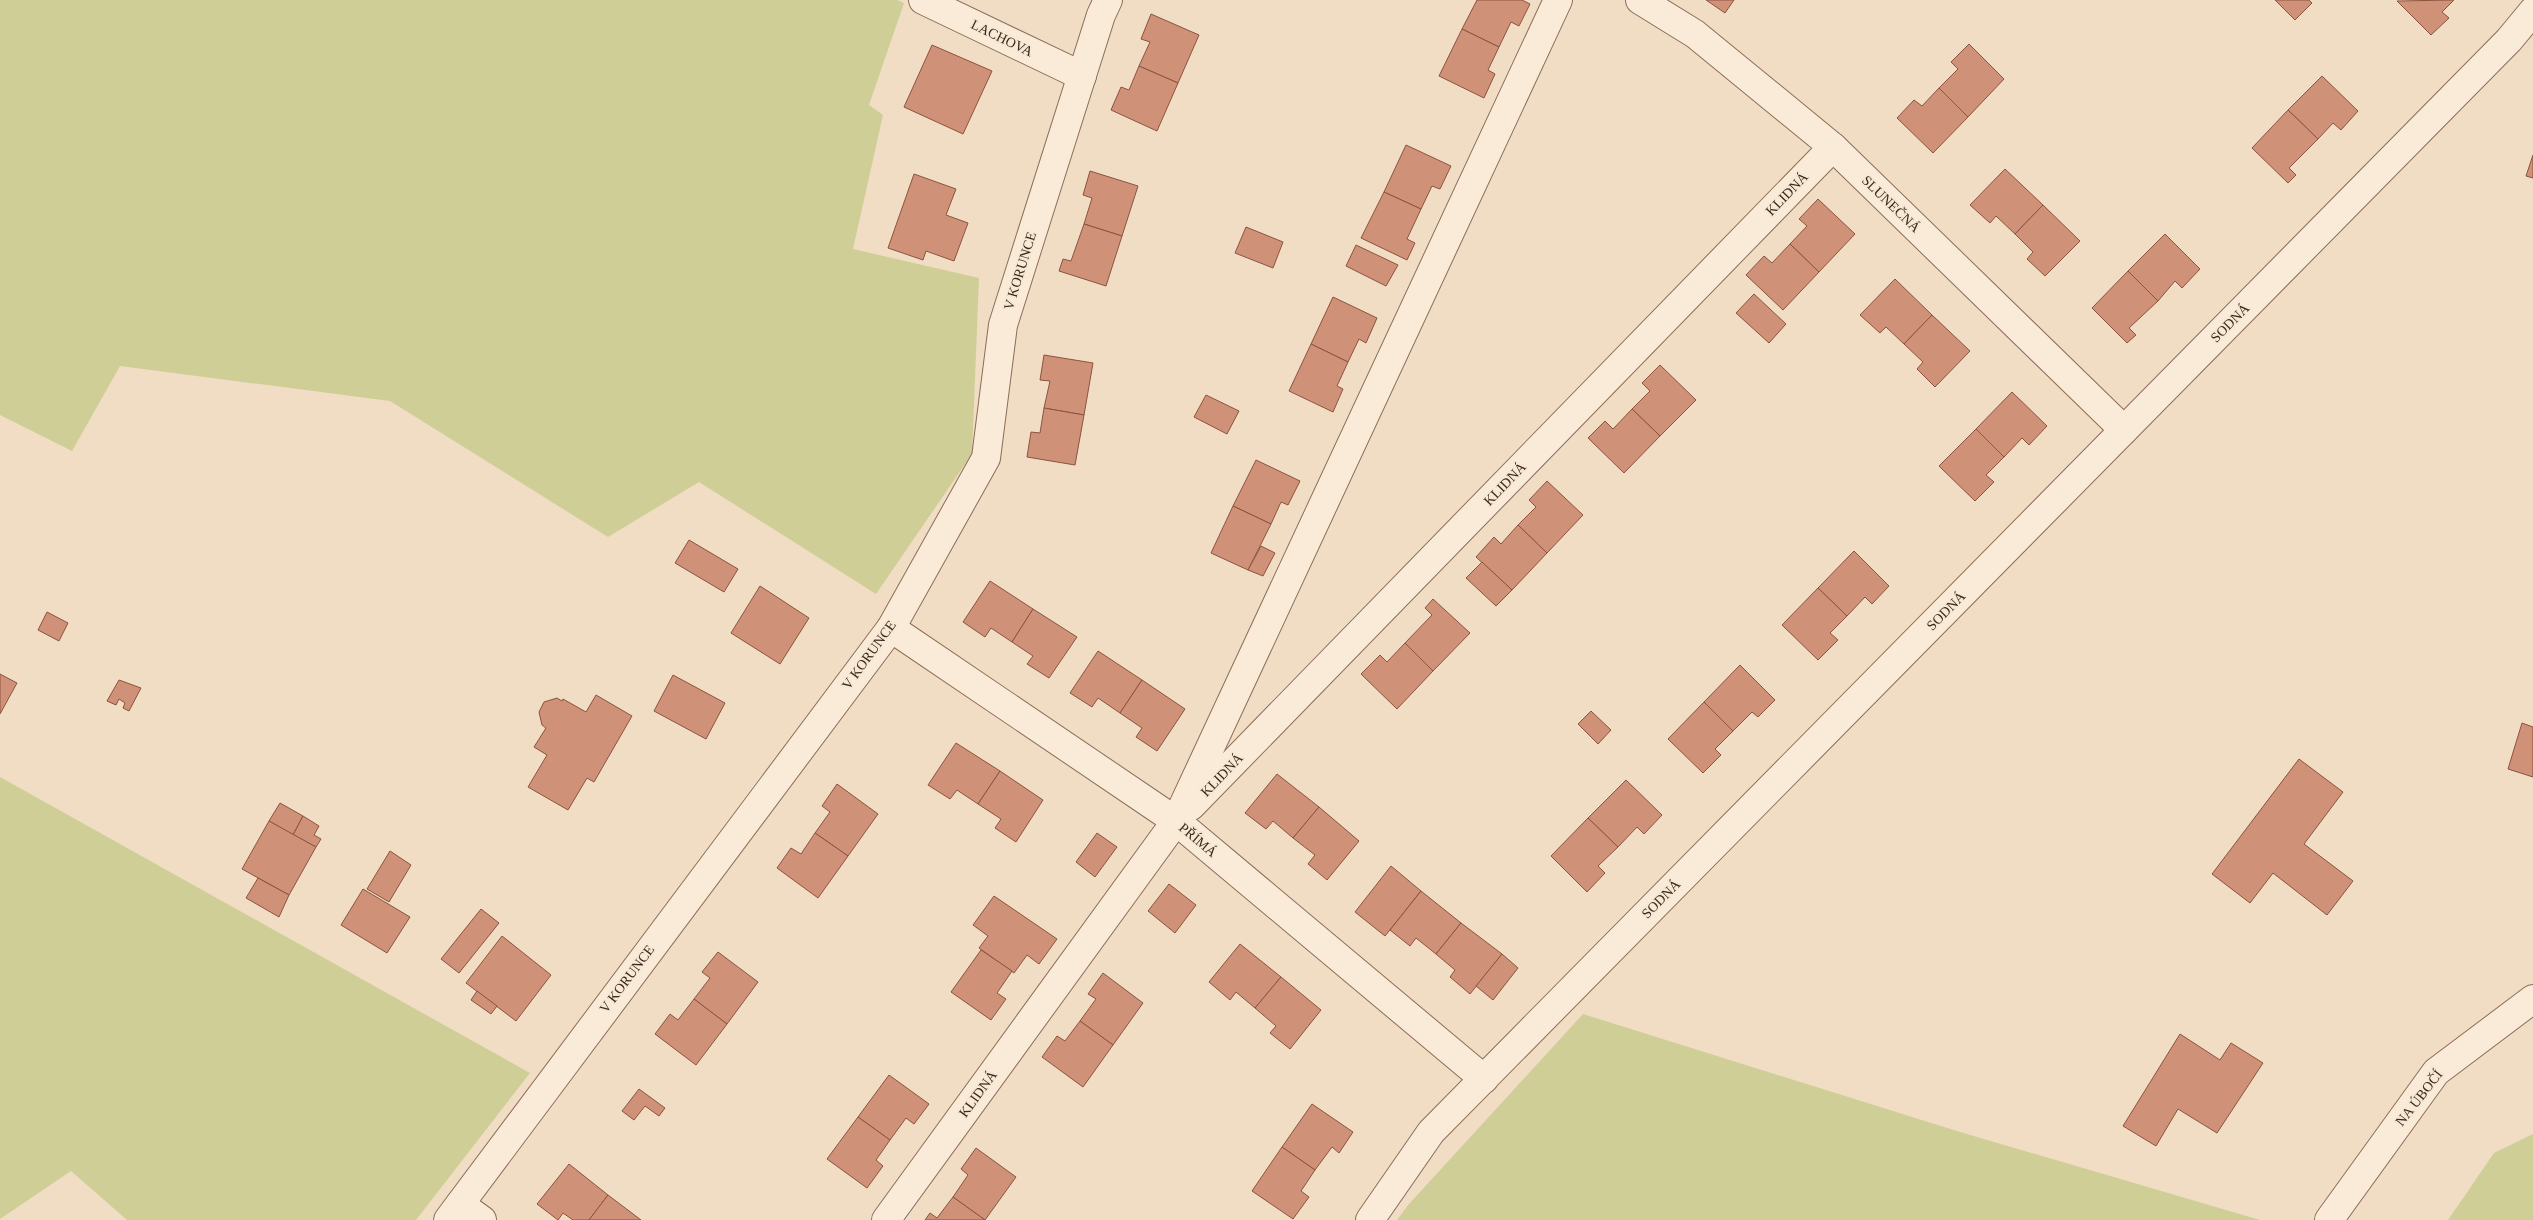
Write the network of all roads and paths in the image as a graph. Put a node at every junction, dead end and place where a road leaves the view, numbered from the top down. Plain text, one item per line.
1 (923, 0) edge
2 (1108, 0) edge
3 (1558, 0) edge
4 (1640, 0) edge
5 (2533, 11) edge
6 (1082, 76) junction
7 (1833, 147) junction
8 (2124, 430) junction
9 (891, 628) junction
10 (1176, 822) junction
11 (2533, 999) edge
12 (1484, 1078) junction
13 (454, 1212) edge
14 (482, 1220) edge
15 (886, 1220) edge
16 (1370, 1220) edge
17 (2329, 1220) edge

1 - 6 street, LACHOVA
2 - 6 street, V KORUNCE
3 - 10 street, KLIDNÁ
4 - 7 street, SLUNEČNÁ
5 - 8 street, SODNÁ
6 - 9 street, V KORUNCE
7 - 8 street, SLUNEČNÁ
7 - 10 street, KLIDNÁ
8 - 12 street, SODNÁ
9 - 10 street, PŘÍMÁ
9 - 13 street, V KORUNCE
10 - 12 street, PŘÍMÁ
10 - 15 street, KLIDNÁ
11 - 17 street, NA ÚBOČÍ
12 - 16 street, SODNÁ
13 - 14 street

